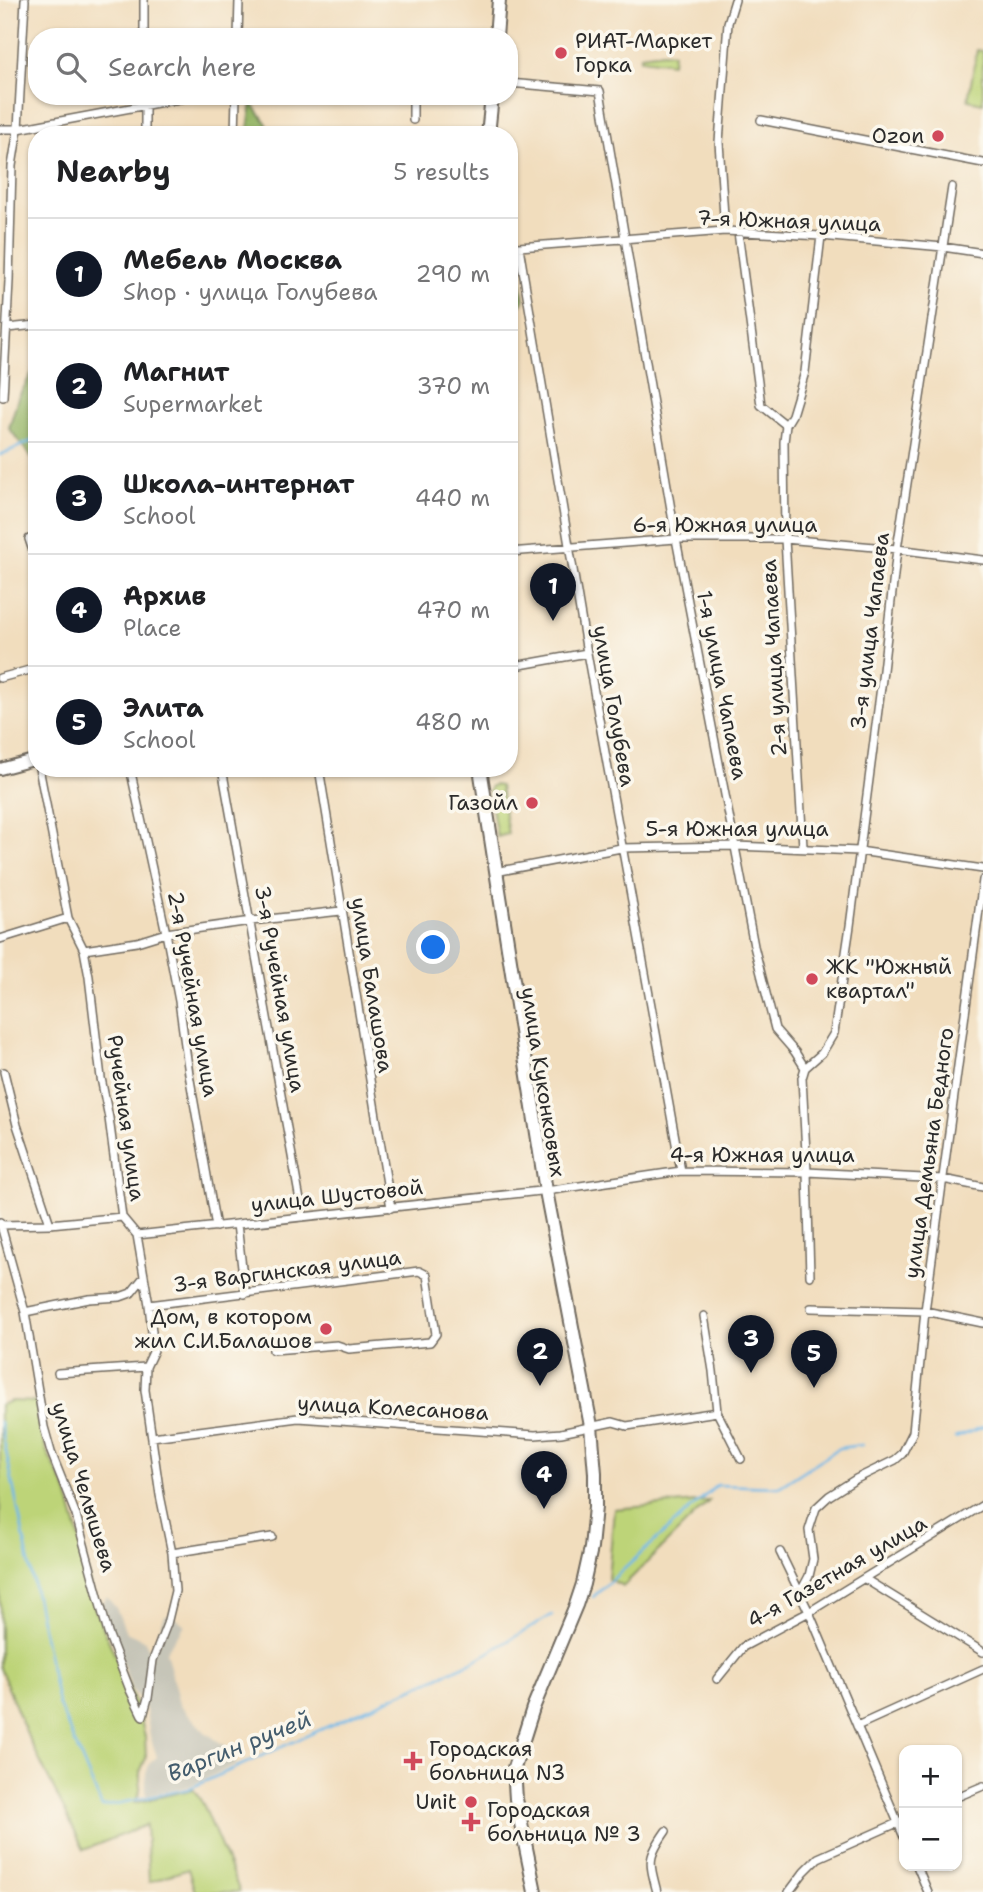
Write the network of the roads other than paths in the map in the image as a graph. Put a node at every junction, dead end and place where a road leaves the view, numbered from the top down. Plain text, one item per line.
1 (25, 0) edge
2 (144, 0) edge
3 (239, 0) edge
4 (499, 0) edge
5 (505, 0) edge
6 (735, 0) edge
7 (145, 28) edge
8 (238, 28) edge
9 (497, 28) edge
10 (503, 28) edge
11 (518, 84) edge
12 (150, 105) edge
13 (236, 105) edge
14 (413, 105) edge
15 (491, 105) edge
16 (497, 105) edge
17 (145, 106) junction
18 (413, 120) dead end
19 (761, 120) dead end
20 (35, 126) edge
21 (145, 126) edge
22 (235, 126) edge
23 (489, 126) edge
24 (496, 126) edge
25 (28, 127) edge
26 (0, 129) edge
27 (18, 129) junction
28 (983, 163) edge
29 (952, 187) dead end
30 (725, 231) junction
31 (738, 232) junction
32 (821, 236) junction
33 (626, 238) junction
34 (519, 247) joint
35 (943, 247) junction
36 (983, 253) edge
37 (28, 326) edge
38 (7, 328) junction
39 (4, 397) dead end
40 (786, 425) junction
41 (676, 539) junction
42 (785, 539) junction
43 (568, 546) junction
44 (897, 549) junction
45 (518, 551) edge
46 (983, 560) edge
47 (587, 653) junction
48 (518, 665) edge
49 (28, 670) edge
50 (0, 678) edge
51 (28, 761) edge
52 (0, 769) edge
53 (41, 777) edge
54 (132, 777) edge
55 (224, 777) edge
56 (320, 777) edge
57 (480, 777) edge
58 (734, 846) junction
59 (803, 847) junction
60 (621, 848) junction
61 (859, 851) junction
62 (983, 869) edge
63 (493, 872) junction
64 (983, 880) edge
65 (341, 911) junction
66 (68, 918) junction
67 (251, 921) junction
68 (166, 933) junction
69 (0, 939) edge
70 (84, 950) junction
71 (805, 1068) junction
72 (4, 1072) dead end
73 (681, 1171) junction
74 (807, 1172) junction
75 (943, 1179) junction
76 (983, 1187) edge
77 (543, 1191) junction
78 (391, 1208) junction
79 (122, 1217) junction
80 (303, 1217) junction
81 (1, 1223) edge
82 (50, 1224) junction
83 (237, 1224) junction
84 (216, 1227) junction
85 (137, 1235) junction
86 (810, 1276) dead end
87 (144, 1277) junction
88 (245, 1294) junction
89 (149, 1305) junction
90 (811, 1308) dead end
91 (925, 1311) junction
92 (24, 1312) junction
93 (704, 1317) dead end
94 (983, 1323) edge
95 (273, 1350) dead end
96 (146, 1367) junction
97 (58, 1373) dead end
98 (717, 1412) junction
99 (591, 1426) junction
100 (152, 1437) junction
101 (741, 1459) dead end
102 (983, 1505) edge
103 (272, 1538) dead end
104 (780, 1552) dead end
105 (172, 1553) junction
106 (864, 1579) junction
107 (800, 1593) junction
108 (809, 1612) junction
109 (983, 1652) edge
110 (983, 1669) edge
111 (716, 1679) dead end
112 (857, 1726) junction
113 (983, 1786) edge
114 (962, 1795) edge
115 (899, 1817) edge
116 (899, 1822) edge
117 (666, 1831) dead end
118 (919, 1871) edge
119 (535, 1892) edge
120 (657, 1892) edge
121 (789, 1892) edge
122 (928, 1892) edge

1 - 27 street
2 - 7 street
3 - 8 street
4 - 9 main road
5 - 10 main road
6 - 30 street
11 - 33 street, 1-я улица Чапаева
12 - 17 street
13 - 22 street
14 - 18 street
15 - 23 main road
16 - 24 main road
17 - 20 street
17 - 21 street
19 - 28 street
25 - 27 street
26 - 27 street
27 - 38 street
29 - 35 street, 3-я улица Чапаева
30 - 31 street, 7-я Южная улица
30 - 33 street, 7-я Южная улица
31 - 32 street, 7-я Южная улица
31 - 40 street
32 - 35 street, 7-я Южная улица
32 - 40 street, 2-я улица Чапаева
33 - 34 street, 7-я Южная улица
33 - 41 street, 1-я улица Чапаева
34 - 43 street, улица Голубева
35 - 36 street, 7-я Южная улица
35 - 44 street, 3-я улица Чапаева
37 - 38 street
38 - 39 street
40 - 42 street, 2-я улица Чапаева
41 - 42 street, 6-я Южная улица
41 - 43 street, 6-я Южная улица
41 - 58 street, 1-я улица Чапаева
42 - 44 street, 6-я Южная улица
42 - 59 street, 2-я улица Чапаева
43 - 45 street, 6-я Южная улица
43 - 47 street, улица Голубева
44 - 46 street, 6-я Южная улица
44 - 61 street, 3-я улица Чапаева
47 - 48 street
47 - 60 street, улица Голубева
49 - 50 street
51 - 52 street
53 - 66 street, Ручейная улица
54 - 68 street, 2-я Ручейная улица
55 - 67 street, 3-я Ручейная улица
56 - 65 street, улица Балашова
57 - 63 main road, улица Куконковых
58 - 59 street, 5-я Южная улица
58 - 60 street, 5-я Южная улица
58 - 71 street, 1-я улица Чапаева
59 - 61 street, 5-я Южная улица
60 - 63 street, 5-я Южная улица
60 - 73 street, улица Голубева
61 - 62 street, 5-я Южная улица
61 - 71 street, 3-я улица Чапаева
63 - 77 main road, улица Куконковых
64 - 75 street, улица Демьяна Бедного
65 - 67 street
65 - 78 street, улица Балашова
66 - 69 street
66 - 70 street, Ручейная улица
67 - 68 street
67 - 80 street, 3-я Ручейная улица
68 - 70 street
68 - 84 street, 2-я Ручейная улица
70 - 79 street, Ручейная улица
71 - 74 street
72 - 82 street
73 - 74 street, 4-я Южная улица
73 - 77 street, 4-я Южная улица
74 - 75 street, 4-я Южная улица
74 - 86 street
75 - 76 street, 4-я Южная улица
75 - 91 street, улица Демьяна Бедного
77 - 78 street, улица Шустовой
77 - 99 main road, улица Куконковых
78 - 80 street, улица Шустовой
79 - 82 street
79 - 85 street, Ручейная улица
80 - 83 street, улица Шустовой
81 - 82 street
81 - 92 street, улица Челышева
83 - 84 street, улица Шустовой
83 - 88 street
84 - 85 street, улица Шустовой
85 - 87 street
87 - 89 street
87 - 92 street, 3-я Варгинская улица
88 - 89 street, 3-я Варгинская улица
88 - 95 street, 3-я Варгинская улица
89 - 96 street
90 - 91 street
91 - 94 street
91 - 107 street, улица Демьяна Бедного
92 - 105 street, улица Челышева
93 - 98 street
96 - 97 street
96 - 100 street
98 - 99 street, улица Колесанова
98 - 101 street
99 - 100 street, улица Колесанова
99 - 119 main road, улица Куконковых
100 - 105 street
102 - 106 street, 4-я Газетная улица
103 - 105 street
104 - 107 street
106 - 108 street, 4-я Газетная улица
106 - 109 street
107 - 108 street
108 - 111 street, 4-я Газетная улица
108 - 112 street
110 - 112 street
112 - 115 street
113 - 114 street
116 - 121 street
117 - 120 street
118 - 122 street

